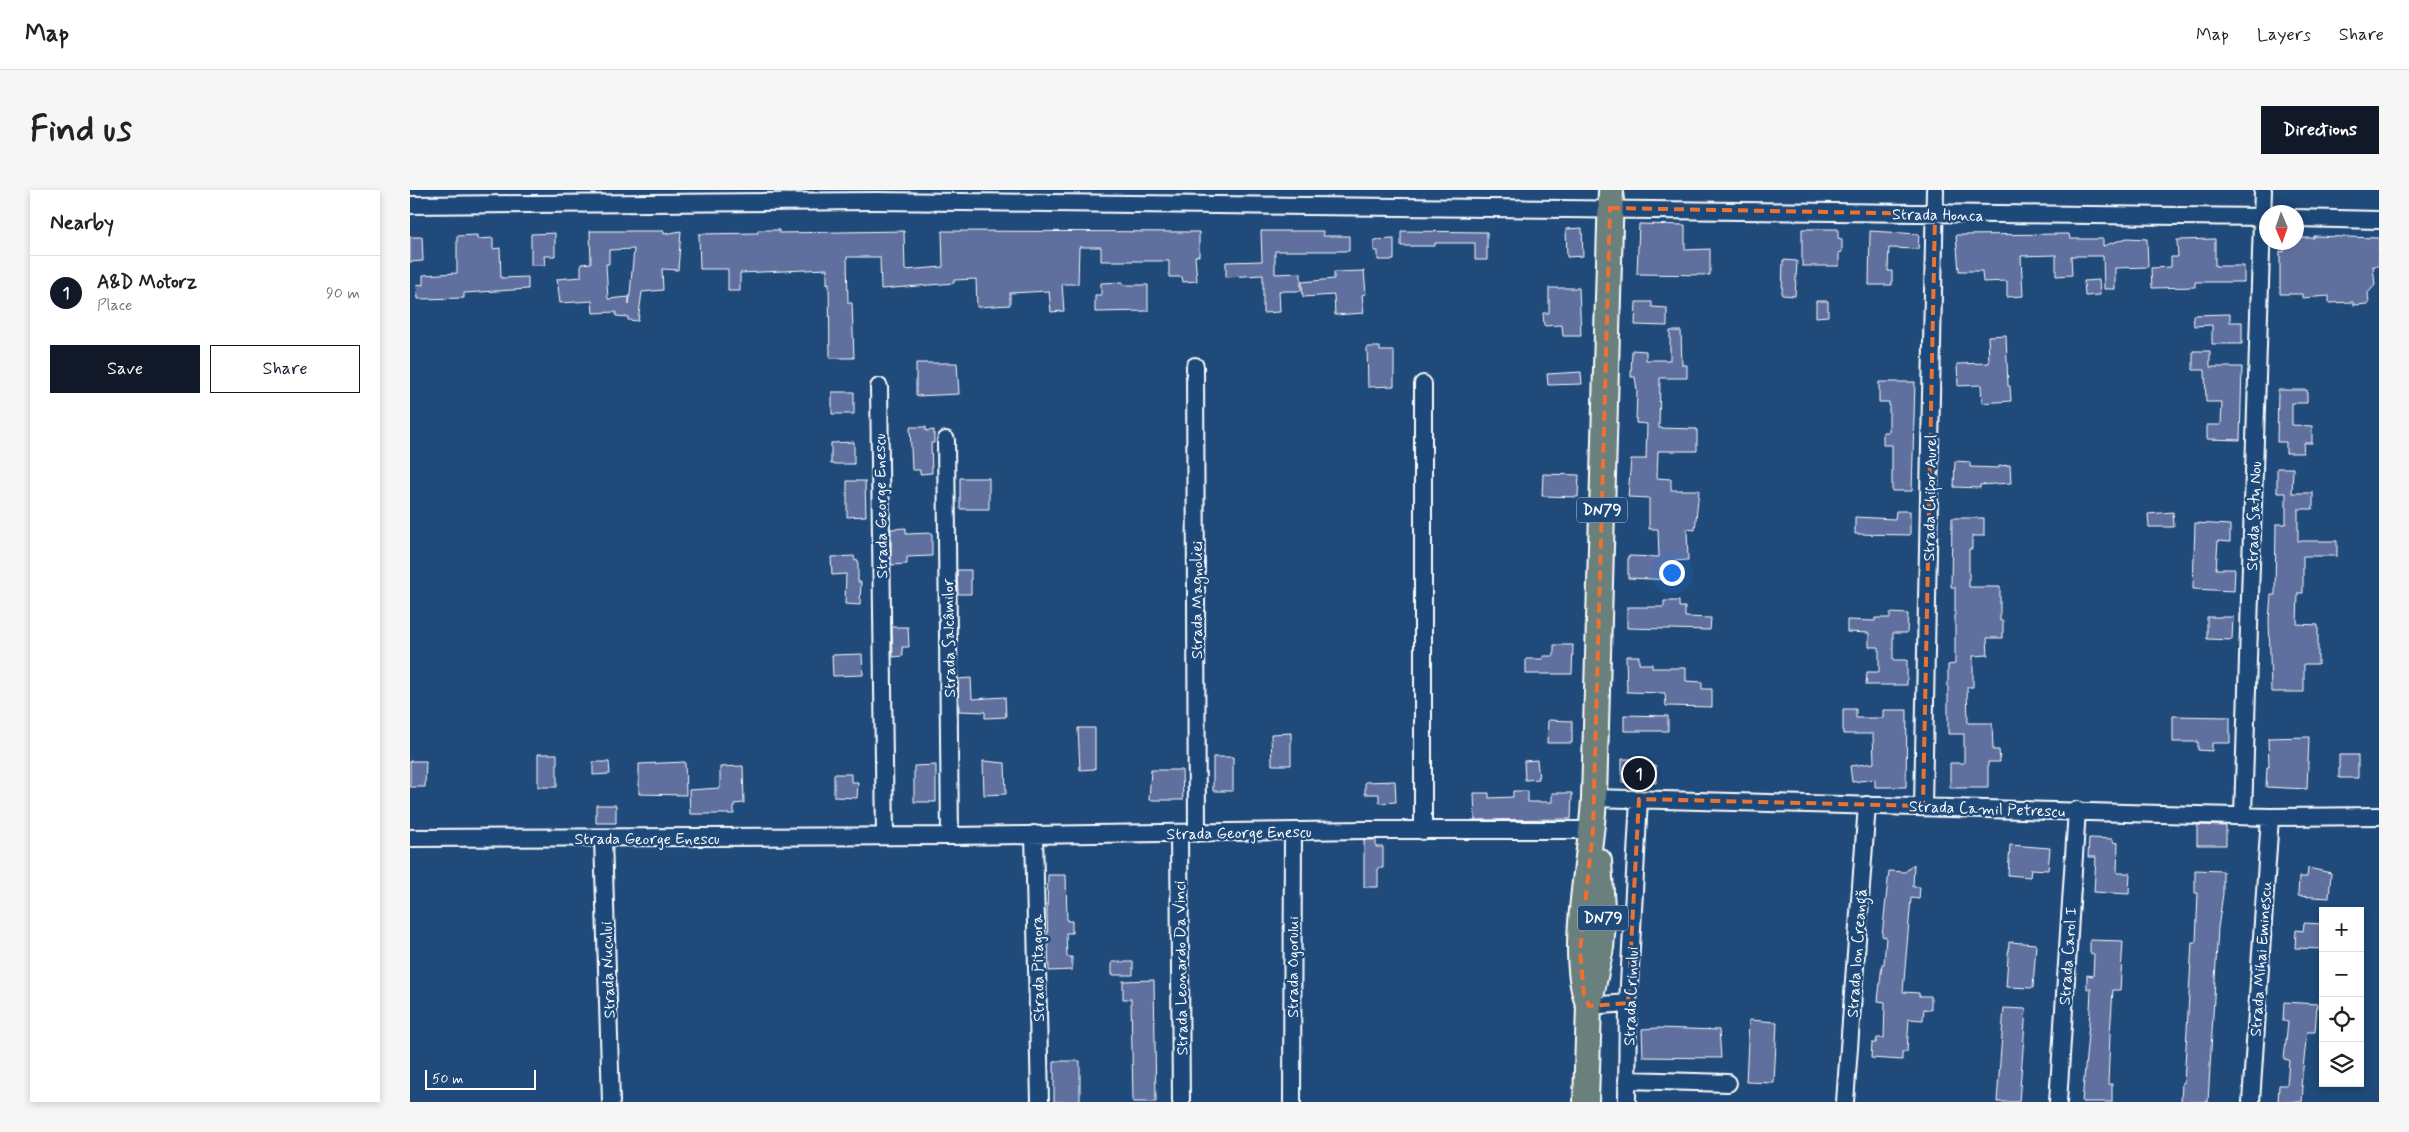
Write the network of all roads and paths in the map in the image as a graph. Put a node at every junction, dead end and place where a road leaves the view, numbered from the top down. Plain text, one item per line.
1 (1936, 190) edge
2 (2264, 190) edge
3 (875, 195) edge
4 (1171, 196) edge
5 (553, 197) edge
6 (1308, 198) edge
7 (1611, 199) edge
8 (410, 205) edge
9 (2264, 205) edge
10 (1935, 214) junction
11 (2259, 217) edge
12 (2304, 218) edge
13 (2379, 220) edge
14 (2263, 250) edge
15 (1195, 366) dead end
16 (1423, 384) dead end
17 (879, 387) dead end
18 (946, 440) dead end
19 (1594, 798) junction
20 (1639, 799) junction
21 (1867, 805) junction
22 (1922, 806) junction
23 (2077, 810) junction
24 (2243, 815) junction
25 (2379, 816) edge
26 (2270, 817) junction
27 (1593, 830) junction
28 (1423, 831) junction
29 (1293, 832) junction
30 (1179, 833) junction
31 (1197, 833) junction
32 (1034, 834) junction
33 (885, 836) junction
34 (950, 836) junction
35 (410, 838) edge
36 (603, 838) junction
37 (1628, 1003) junction
38 (1589, 1006) junction
39 (1627, 1080) junction
40 (1728, 1083) dead end
41 (611, 1102) edge
42 (1040, 1102) edge
43 (1181, 1102) edge
44 (1292, 1102) edge
45 (1586, 1102) edge
46 (1627, 1102) edge
47 (1845, 1102) edge
48 (2058, 1102) edge
49 (2251, 1102) edge

1 - 10 street, Strada Chifor Aurel
2 - 9 street, Strada Satu Nou
3 - 4 street, Strada Honca
3 - 5 street, Strada Honca
4 - 6 street, Strada Honca
5 - 8 street, Strada Honca
6 - 7 street, Strada Honca
7 - 10 street, Strada Honca
7 - 19 highway, DN79
10 - 11 street, Strada Honca
10 - 22 street, Strada Chifor Aurel
12 - 13 street
14 - 24 street, Strada Satu Nou
15 - 31 street, Strada Magnoliei
16 - 28 street
17 - 33 street, Strada George Enescu
18 - 34 street, Strada Salcâmilor
19 - 20 street, Strada Camil Petrescu
19 - 27 highway, DN79
20 - 21 street, Strada Camil Petrescu
20 - 37 street, Strada Crinului
21 - 22 street, Strada Camil Petrescu
21 - 47 street, Strada Ion Creangă
22 - 23 street, Strada Camil Petrescu
23 - 24 street, Strada Camil Petrescu
23 - 48 street, Strada Carol I
24 - 26 street, Strada Camil Petrescu
25 - 26 street, Strada Camil Petrescu
26 - 49 street, Strada Mihai Eminescu
27 - 28 street, Strada George Enescu
27 - 38 highway, DN79
28 - 29 street, Strada George Enescu
29 - 31 street, Strada George Enescu
29 - 44 street, Strada Ogorului
30 - 31 street, Strada George Enescu
30 - 32 street, Strada George Enescu
30 - 43 street, Strada Leonardo Da Vinci
32 - 34 street, Strada George Enescu
32 - 42 street, Strada Pitagora
33 - 34 street, Strada George Enescu
33 - 36 street, Strada George Enescu
35 - 36 street, Strada George Enescu
36 - 41 street, Strada Nucului
37 - 38 street
37 - 39 street, Strada Crinului
38 - 45 highway, DN79
39 - 40 street
39 - 46 street, Strada Crinului

